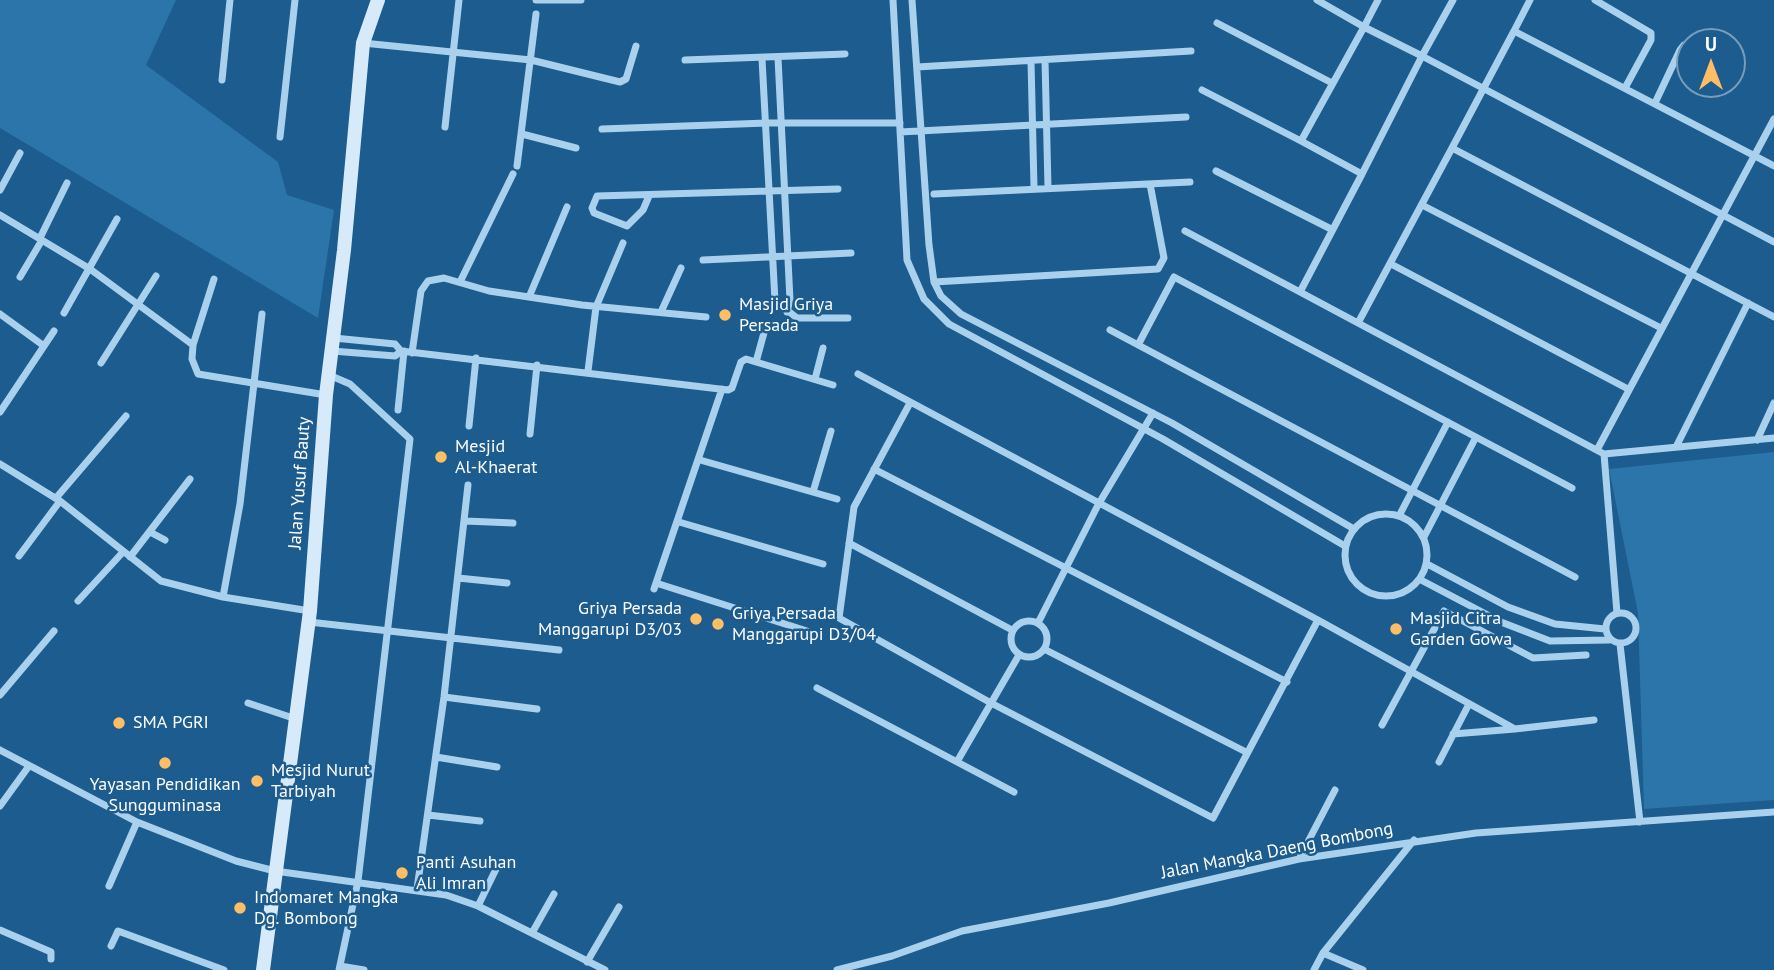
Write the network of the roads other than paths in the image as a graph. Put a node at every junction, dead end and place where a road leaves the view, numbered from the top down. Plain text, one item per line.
1 (230, 0) edge
2 (295, 0) edge
3 (377, 0) edge
4 (459, 0) edge
5 (536, 0) edge
6 (581, 0) edge
7 (893, 0) edge
8 (912, 0) edge
9 (1317, 0) edge
10 (1378, 0) edge
11 (1453, 0) edge
12 (1530, 0) edge
13 (1595, 0) edge
14 (536, 14) dead end
15 (1217, 23) dead end
16 (1364, 27) junction
17 (1514, 31) junction
18 (363, 43) junction
19 (636, 46) dead end
20 (1191, 51) dead end
21 (453, 53) junction
22 (845, 54) dead end
23 (1422, 56) junction
24 (778, 58) junction
25 (1676, 58) edge
26 (762, 59) junction
27 (531, 60) junction
28 (685, 60) dead end
29 (1045, 60) junction
30 (1031, 61) junction
31 (917, 67) junction
32 (222, 80) dead end
33 (1332, 83) junction
34 (1483, 88) junction
35 (1625, 88) junction
36 (1202, 90) dead end
37 (1655, 103) junction
38 (1186, 117) dead end
39 (1774, 119) edge
40 (767, 123) junction
41 (781, 123) junction
42 (1046, 124) junction
43 (1032, 125) junction
44 (445, 127) dead end
45 (900, 127) junction
46 (602, 129) dead end
47 (922, 131) junction
48 (522, 134) junction
49 (280, 137) dead end
50 (1301, 141) junction
51 (576, 148) dead end
52 (1451, 148) junction
53 (20, 153) dead end
54 (1753, 154) junction
55 (1774, 166) edge
56 (1216, 171) dead end
57 (1362, 174) junction
58 (1190, 182) dead end
59 (67, 183) dead end
60 (1150, 184) junction
61 (1034, 188) junction
62 (1048, 188) junction
63 (838, 189) dead end
64 (0, 190) edge
65 (769, 190) junction
66 (783, 190) junction
67 (934, 194) dead end
68 (649, 196) junction
69 (1422, 205) junction
70 (567, 207) dead end
71 (0, 215) edge
72 (1722, 215) junction
73 (117, 219) dead end
74 (1331, 229) junction
75 (1185, 231) dead end
76 (41, 239) junction
77 (1774, 242) edge
78 (623, 243) dead end
79 (851, 253) dead end
80 (772, 256) junction
81 (786, 256) junction
82 (703, 260) dead end
83 (1391, 264) junction
84 (681, 268) dead end
85 (90, 270) junction
86 (1690, 272) junction
87 (156, 276) dead end
88 (20, 277) dead end
89 (214, 279) dead end
90 (460, 282) junction
91 (933, 282) junction
92 (1300, 292) junction
93 (529, 297) junction
94 (790, 300) junction
95 (775, 301) junction
96 (139, 303) junction
97 (1748, 303) junction
98 (596, 307) junction
99 (661, 312) junction
100 (787, 312) junction
101 (64, 313) dead end
102 (0, 314) edge
103 (262, 314) dead end
104 (961, 314) junction
105 (706, 317) dead end
106 (1774, 317) edge
107 (848, 318) dead end
108 (1358, 323) junction
109 (949, 324) junction
110 (1661, 328) junction
111 (765, 329) dead end
112 (1110, 330) dead end
113 (54, 331) dead end
114 (193, 345) junction
115 (333, 345) junction
116 (1138, 345) junction
117 (44, 346) junction
118 (823, 348) dead end
119 (406, 352) junction
120 (476, 358) junction
121 (756, 362) junction
122 (101, 363) dead end
123 (537, 365) junction
124 (587, 371) junction
125 (858, 374) dead end
126 (328, 375) junction
127 (815, 379) junction
128 (254, 383) junction
129 (833, 385) dead end
130 (722, 389) junction
131 (1628, 389) junction
132 (326, 395) junction
133 (910, 403) junction
134 (1774, 403) edge
135 (398, 411) dead end
136 (0, 412) edge
137 (1153, 413) junction
138 (126, 416) dead end
139 (1448, 422) junction
140 (1172, 423) junction
141 (469, 426) dead end
142 (1144, 429) junction
143 (831, 431) dead end
144 (530, 433) dead end
145 (1476, 437) junction
146 (1774, 438) edge
147 (1163, 439) junction
148 (1757, 440) junction
149 (1676, 447) junction
150 (1601, 452) junction
151 (700, 460) junction
152 (0, 464) edge
153 (874, 469) junction
154 (190, 479) dead end
155 (468, 485) dead end
156 (1572, 488) dead end
157 (1413, 490) junction
158 (813, 492) junction
159 (58, 499) junction
160 (837, 499) dead end
161 (1098, 505) junction
162 (1441, 505) junction
163 (1399, 516) junction
164 (465, 521) junction
165 (678, 522) junction
166 (513, 523) dead end
167 (1354, 529) junction
168 (150, 531) junction
169 (1424, 537) junction
170 (165, 540) dead end
171 (849, 543) junction
172 (1345, 546) junction
173 (126, 555) junction
174 (19, 556) dead end
175 (823, 564) dead end
176 (1429, 565) junction
177 (1065, 567) junction
178 (1574, 577) dead end
179 (458, 578) junction
180 (1421, 580) junction
181 (507, 583) dead end
182 (223, 597) junction
183 (78, 601) dead end
184 (1508, 607) junction
185 (1617, 613) junction
186 (309, 616) junction
187 (1318, 620) junction
188 (1501, 622) junction
189 (1038, 623) junction
190 (1605, 629) junction
191 (1012, 630) junction
192 (54, 631) dead end
193 (807, 631) dead end
194 (389, 633) junction
195 (450, 638) junction
196 (1609, 640) junction
197 (1620, 644) junction
198 (1044, 649) junction
199 (559, 650) dead end
200 (1019, 655) junction
201 (1586, 655) dead end
202 (1410, 672) junction
203 (1287, 682) junction
204 (817, 688) dead end
205 (0, 695) edge
206 (444, 697) junction
207 (248, 703) dead end
208 (991, 703) junction
209 (1469, 704) junction
210 (537, 709) dead end
211 (297, 719) junction
212 (1594, 720) dead end
213 (1382, 725) dead end
214 (1515, 729) junction
215 (1453, 734) junction
216 (0, 750) edge
217 (1246, 752) junction
218 (436, 757) junction
219 (958, 760) junction
220 (1438, 762) dead end
221 (29, 766) junction
222 (497, 767) dead end
223 (1335, 790) dead end
224 (1014, 792) dead end
225 (0, 806) edge
226 (1774, 812) edge
227 (428, 815) junction
228 (480, 821) dead end
229 (137, 822) junction
230 (1640, 822) junction
231 (1414, 840) junction
232 (1299, 859) junction
233 (498, 865) dead end
234 (275, 870) junction
235 (358, 881) junction
236 (109, 886) dead end
237 (417, 889) junction
238 (554, 894) dead end
239 (478, 906) junction
240 (619, 907) dead end
241 (0, 930) edge
242 (532, 933) junction
243 (111, 946) dead end
244 (1323, 953) junction
245 (51, 959) dead end
246 (587, 962) junction
247 (340, 968) edge
248 (224, 970) edge
249 (263, 970) edge
250 (364, 970) edge
251 (605, 970) edge
252 (837, 970) edge
253 (1314, 970) edge
254 (1363, 970) edge

1 - 32 street
2 - 49 street
3 - 18 street, Jalan Yusuf Bauty
4 - 21 street
5 - 6 street
7 - 45 street
8 - 31 street
9 - 16 street
10 - 16 street
11 - 23 street
12 - 17 street
13 - 35 street
14 - 27 street
15 - 33 street
16 - 23 street
16 - 33 street
17 - 34 street
17 - 35 street
18 - 21 street
18 - 115 street, Jalan Yusuf Bauty
19 - 27 street
20 - 29 street
21 - 27 street
21 - 44 street
22 - 24 street
23 - 34 street
23 - 57 street
24 - 26 street
24 - 41 street
25 - 37 street
26 - 28 street
26 - 40 street
27 - 48 street
29 - 30 street
29 - 42 street
30 - 31 street
30 - 43 street
31 - 47 street
33 - 50 street
34 - 52 street
34 - 72 street
35 - 37 street
36 - 50 street
37 - 54 street
38 - 42 street
39 - 54 street
40 - 41 street
40 - 46 street
40 - 65 street
41 - 45 street
41 - 66 street
42 - 43 street
42 - 62 street
43 - 47 street
43 - 61 street
45 - 47 street
45 - 109 street
47 - 91 street
48 - 51 street
48 - 90 street
50 - 57 street
52 - 69 street
52 - 86 street
53 - 64 street
54 - 55 street
54 - 72 street
56 - 74 street
57 - 74 street
58 - 60 street
59 - 76 street
60 - 62 street
60 - 91 street
61 - 62 street
61 - 67 street
63 - 66 street
65 - 66 street
65 - 68 street
65 - 80 street
66 - 81 street
68 - 68 street
69 - 83 street
69 - 110 street
70 - 93 street
71 - 76 street
72 - 77 street
72 - 86 street
73 - 85 street
74 - 92 street
75 - 92 street
76 - 85 street
76 - 88 street
78 - 98 street
79 - 81 street
80 - 81 street
80 - 82 street
80 - 95 street
81 - 94 street
83 - 108 street
83 - 131 street
84 - 99 street
85 - 96 street
85 - 101 street
86 - 97 street
86 - 110 street
87 - 96 street
89 - 114 street
90 - 93 street
90 - 119 street
91 - 104 street
92 - 108 street
93 - 98 street
94 - 95 street
94 - 100 street
95 - 100 street
96 - 114 street
96 - 122 street
97 - 106 street
97 - 149 street
98 - 99 street
98 - 124 street
99 - 105 street
100 - 107 street
102 - 117 street
103 - 128 street
104 - 109 street
104 - 137 street
108 - 150 street
109 - 142 street
110 - 131 street
111 - 121 street
112 - 116 street
113 - 117 street
114 - 128 street
115 - 119 street
115 - 119 street
115 - 126 street, Jalan Yusuf Bauty
116 - 139 street
116 - 157 street
117 - 136 street
118 - 127 street
119 - 120 street
119 - 135 street
120 - 123 street
120 - 141 street
121 - 127 street
121 - 130 street
123 - 124 street
123 - 144 street
124 - 130 street
125 - 133 street
126 - 132 street, Jalan Yusuf Bauty
126 - 194 street
127 - 129 street
128 - 132 street
128 - 182 street
130 - 151 street
131 - 150 street
132 - 186 street, Jalan Yusuf Bauty
133 - 153 street
133 - 161 street
134 - 148 street
137 - 140 street
137 - 142 street
138 - 159 street
139 - 145 street
139 - 157 street
140 - 147 street
140 - 167 street
142 - 147 street
142 - 161 street
143 - 158 street
145 - 156 street
145 - 162 street
146 - 148 street
147 - 172 street
148 - 149 street
149 - 150 street
150 - 185 street
151 - 158 street
151 - 165 street
152 - 159 street
153 - 171 street
153 - 177 street
154 - 168 street
155 - 164 street
157 - 162 street
157 - 163 street
158 - 160 street
159 - 173 street
159 - 174 street
161 - 177 street
161 - 187 street
162 - 169 street
162 - 178 street
163 - 167 street
163 - 169 street
164 - 166 street
164 - 179 street
165 - 175 street
165 - 193 street
167 - 172 street
168 - 170 street
168 - 173 street
169 - 176 street
171 - 191 street
171 - 208 street
172 - 180 street
173 - 182 street
173 - 183 street
176 - 180 street
176 - 184 street
177 - 189 street
177 - 203 street
179 - 181 street
179 - 195 street
180 - 188 street
182 - 186 street
184 - 188 street
184 - 190 street
185 - 190 street
185 - 197 street
186 - 194 street
186 - 211 street, Jalan Yusuf Bauty
187 - 202 street
187 - 203 street
188 - 196 street
189 - 191 street
189 - 198 street
190 - 196 street
191 - 200 street
192 - 205 street
194 - 195 street
194 - 235 street
195 - 199 street
195 - 206 street
196 - 197 street
197 - 230 street
198 - 200 street
198 - 217 street
200 - 208 street
201 - 202 street
202 - 209 street
202 - 213 street
203 - 217 street
204 - 219 street
206 - 210 street
206 - 218 street
207 - 211 street
208 - 217 street
208 - 219 street
209 - 214 street
209 - 215 street
211 - 234 street, Jalan Yusuf Bauty
212 - 214 street
214 - 215 street
215 - 220 street
216 - 221 street
218 - 222 street
218 - 227 street
219 - 224 street
221 - 225 street
221 - 229 street
223 - 232 street
226 - 230 street, Jalan Mangka Daeng Bombong
227 - 228 street
227 - 237 street
229 - 234 street
229 - 236 street
230 - 231 street, Jalan Mangka Daeng Bombong
231 - 232 street, Jalan Mangka Daeng Bombong
231 - 244 street
232 - 252 street, Jalan Mangka Daeng Bombong
233 - 239 street
234 - 235 street
234 - 249 street, Jalan Yusuf Bauty
235 - 237 street
235 - 247 street
237 - 239 street
238 - 242 street
239 - 242 street
240 - 246 street
241 - 245 street
242 - 246 street
243 - 248 street
244 - 253 street
244 - 254 street
246 - 251 street
247 - 250 street

